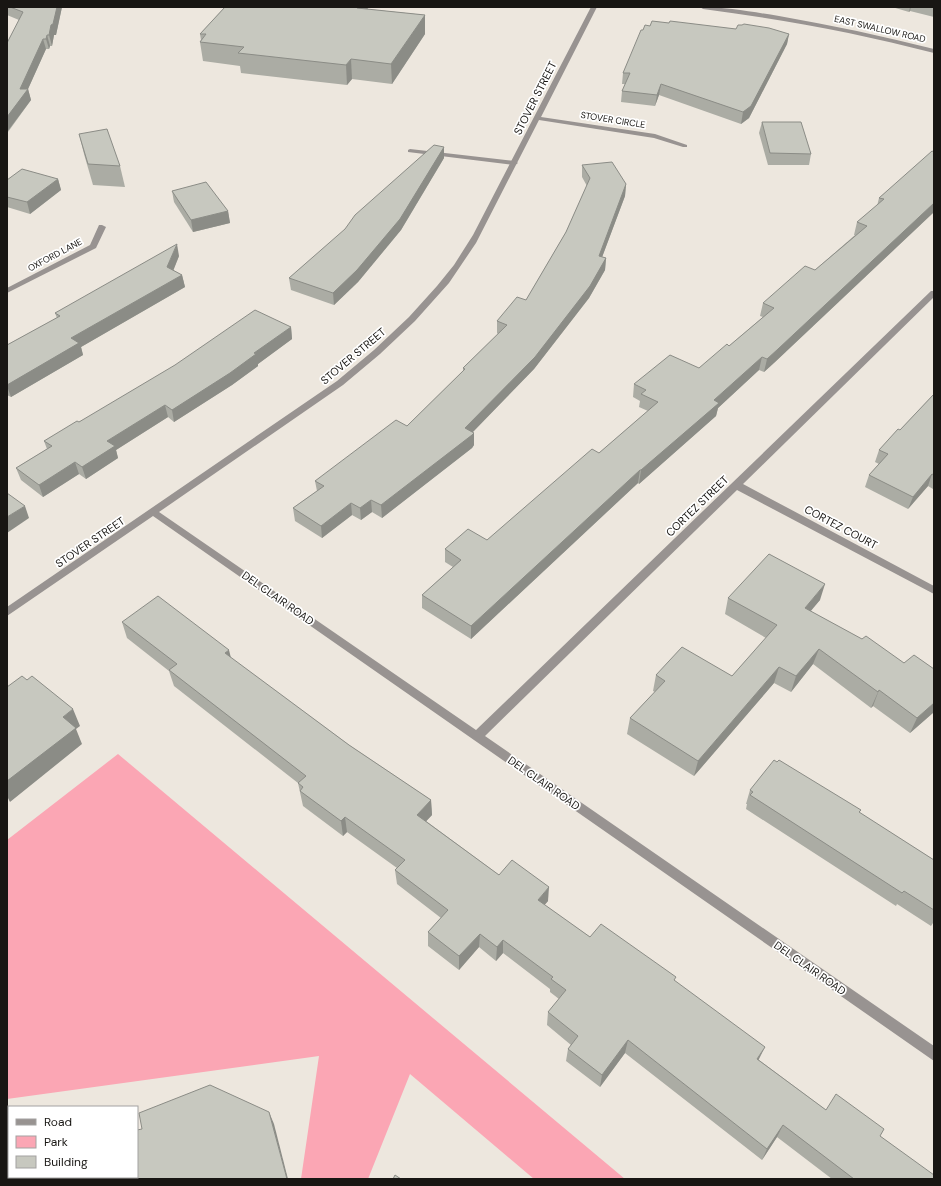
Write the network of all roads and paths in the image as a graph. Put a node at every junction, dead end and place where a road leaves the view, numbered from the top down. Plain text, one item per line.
1 (594, 7) edge
2 (703, 7) edge
3 (934, 51) edge
4 (537, 118) junction
5 (685, 146) dead end
6 (410, 151) dead end
7 (514, 163) junction
8 (102, 227) dead end
9 (7, 291) edge
10 (934, 293) edge
11 (736, 485) junction
12 (153, 512) junction
13 (934, 590) edge
14 (7, 612) edge
15 (477, 737) junction
16 (934, 1054) edge

1 - 4 street, STOVER STREET
2 - 3 street, EAST SWALLOW ROAD
4 - 5 street, STOVER CIRCLE
4 - 7 street, STOVER STREET
6 - 7 street
7 - 12 street, STOVER STREET
8 - 9 street, OXFORD LANE
10 - 11 street, CORTEZ STREET
11 - 13 street, CORTEZ COURT
11 - 15 street, CORTEZ STREET
12 - 14 street, STOVER STREET
12 - 15 street, DEL CLAIR ROAD
15 - 16 street, DEL CLAIR ROAD

